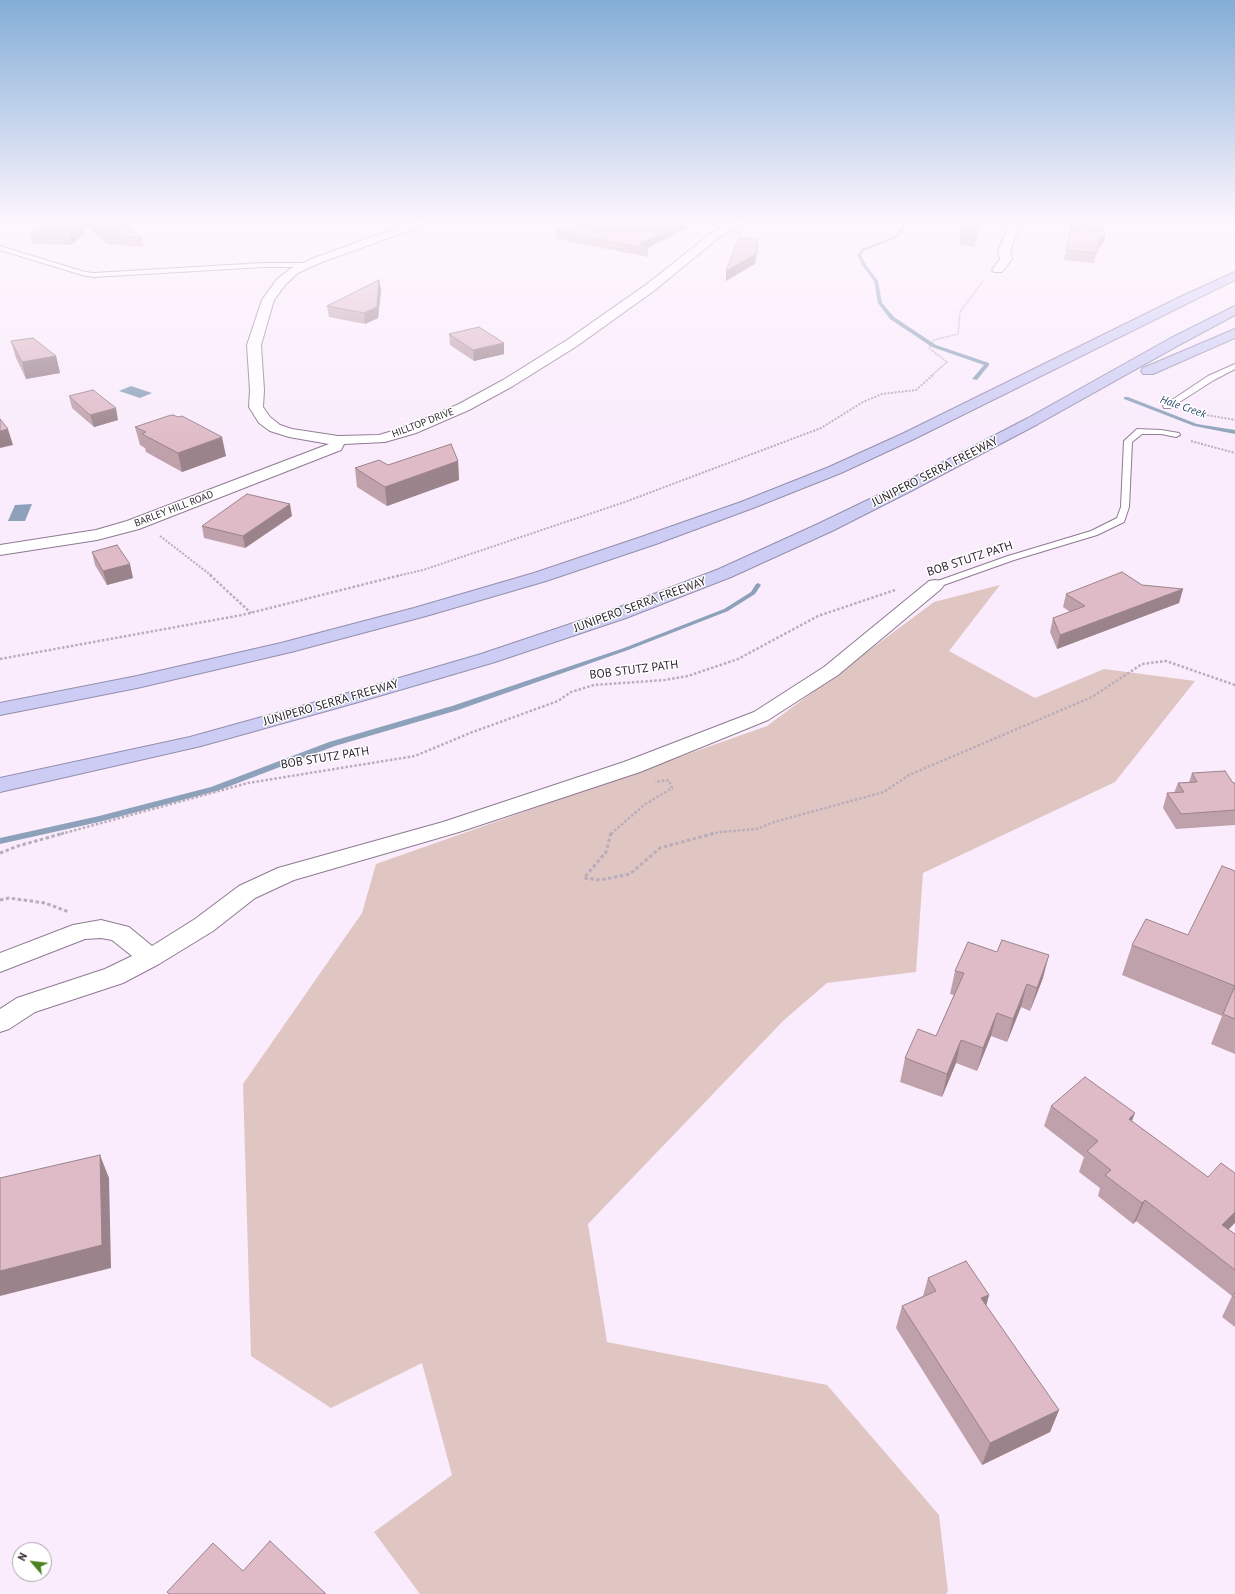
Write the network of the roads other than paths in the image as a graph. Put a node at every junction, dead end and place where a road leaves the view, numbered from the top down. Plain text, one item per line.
1 (272, 294) edge
2 (641, 294) edge
3 (1174, 294) edge
4 (1196, 294) edge
5 (1235, 310) edge
6 (1138, 322) junction
7 (1235, 333) edge
8 (1235, 366) edge
9 (1167, 406) road end
10 (1033, 421) junction
11 (1176, 436) road end
12 (338, 440) junction
13 (0, 550) edge
14 (935, 584) joint
15 (0, 709) edge
16 (0, 785) edge
17 (150, 958) junction
18 (0, 963) edge
19 (0, 1022) edge

1 - 12 street, HILLTOP DRIVE
2 - 12 street, HILLTOP DRIVE
3 - 6 highway
4 - 6 highway
5 - 10 highway, JUNIPERO SERRA FREEWAY
6 - 15 highway
7 - 10 highway
8 - 9 lane
10 - 16 highway, JUNIPERO SERRA FREEWAY
11 - 14 lane, BOB STUTZ PATH
12 - 13 street, BARLEY HILL ROAD
14 - 17 street
17 - 18 street
17 - 19 street

